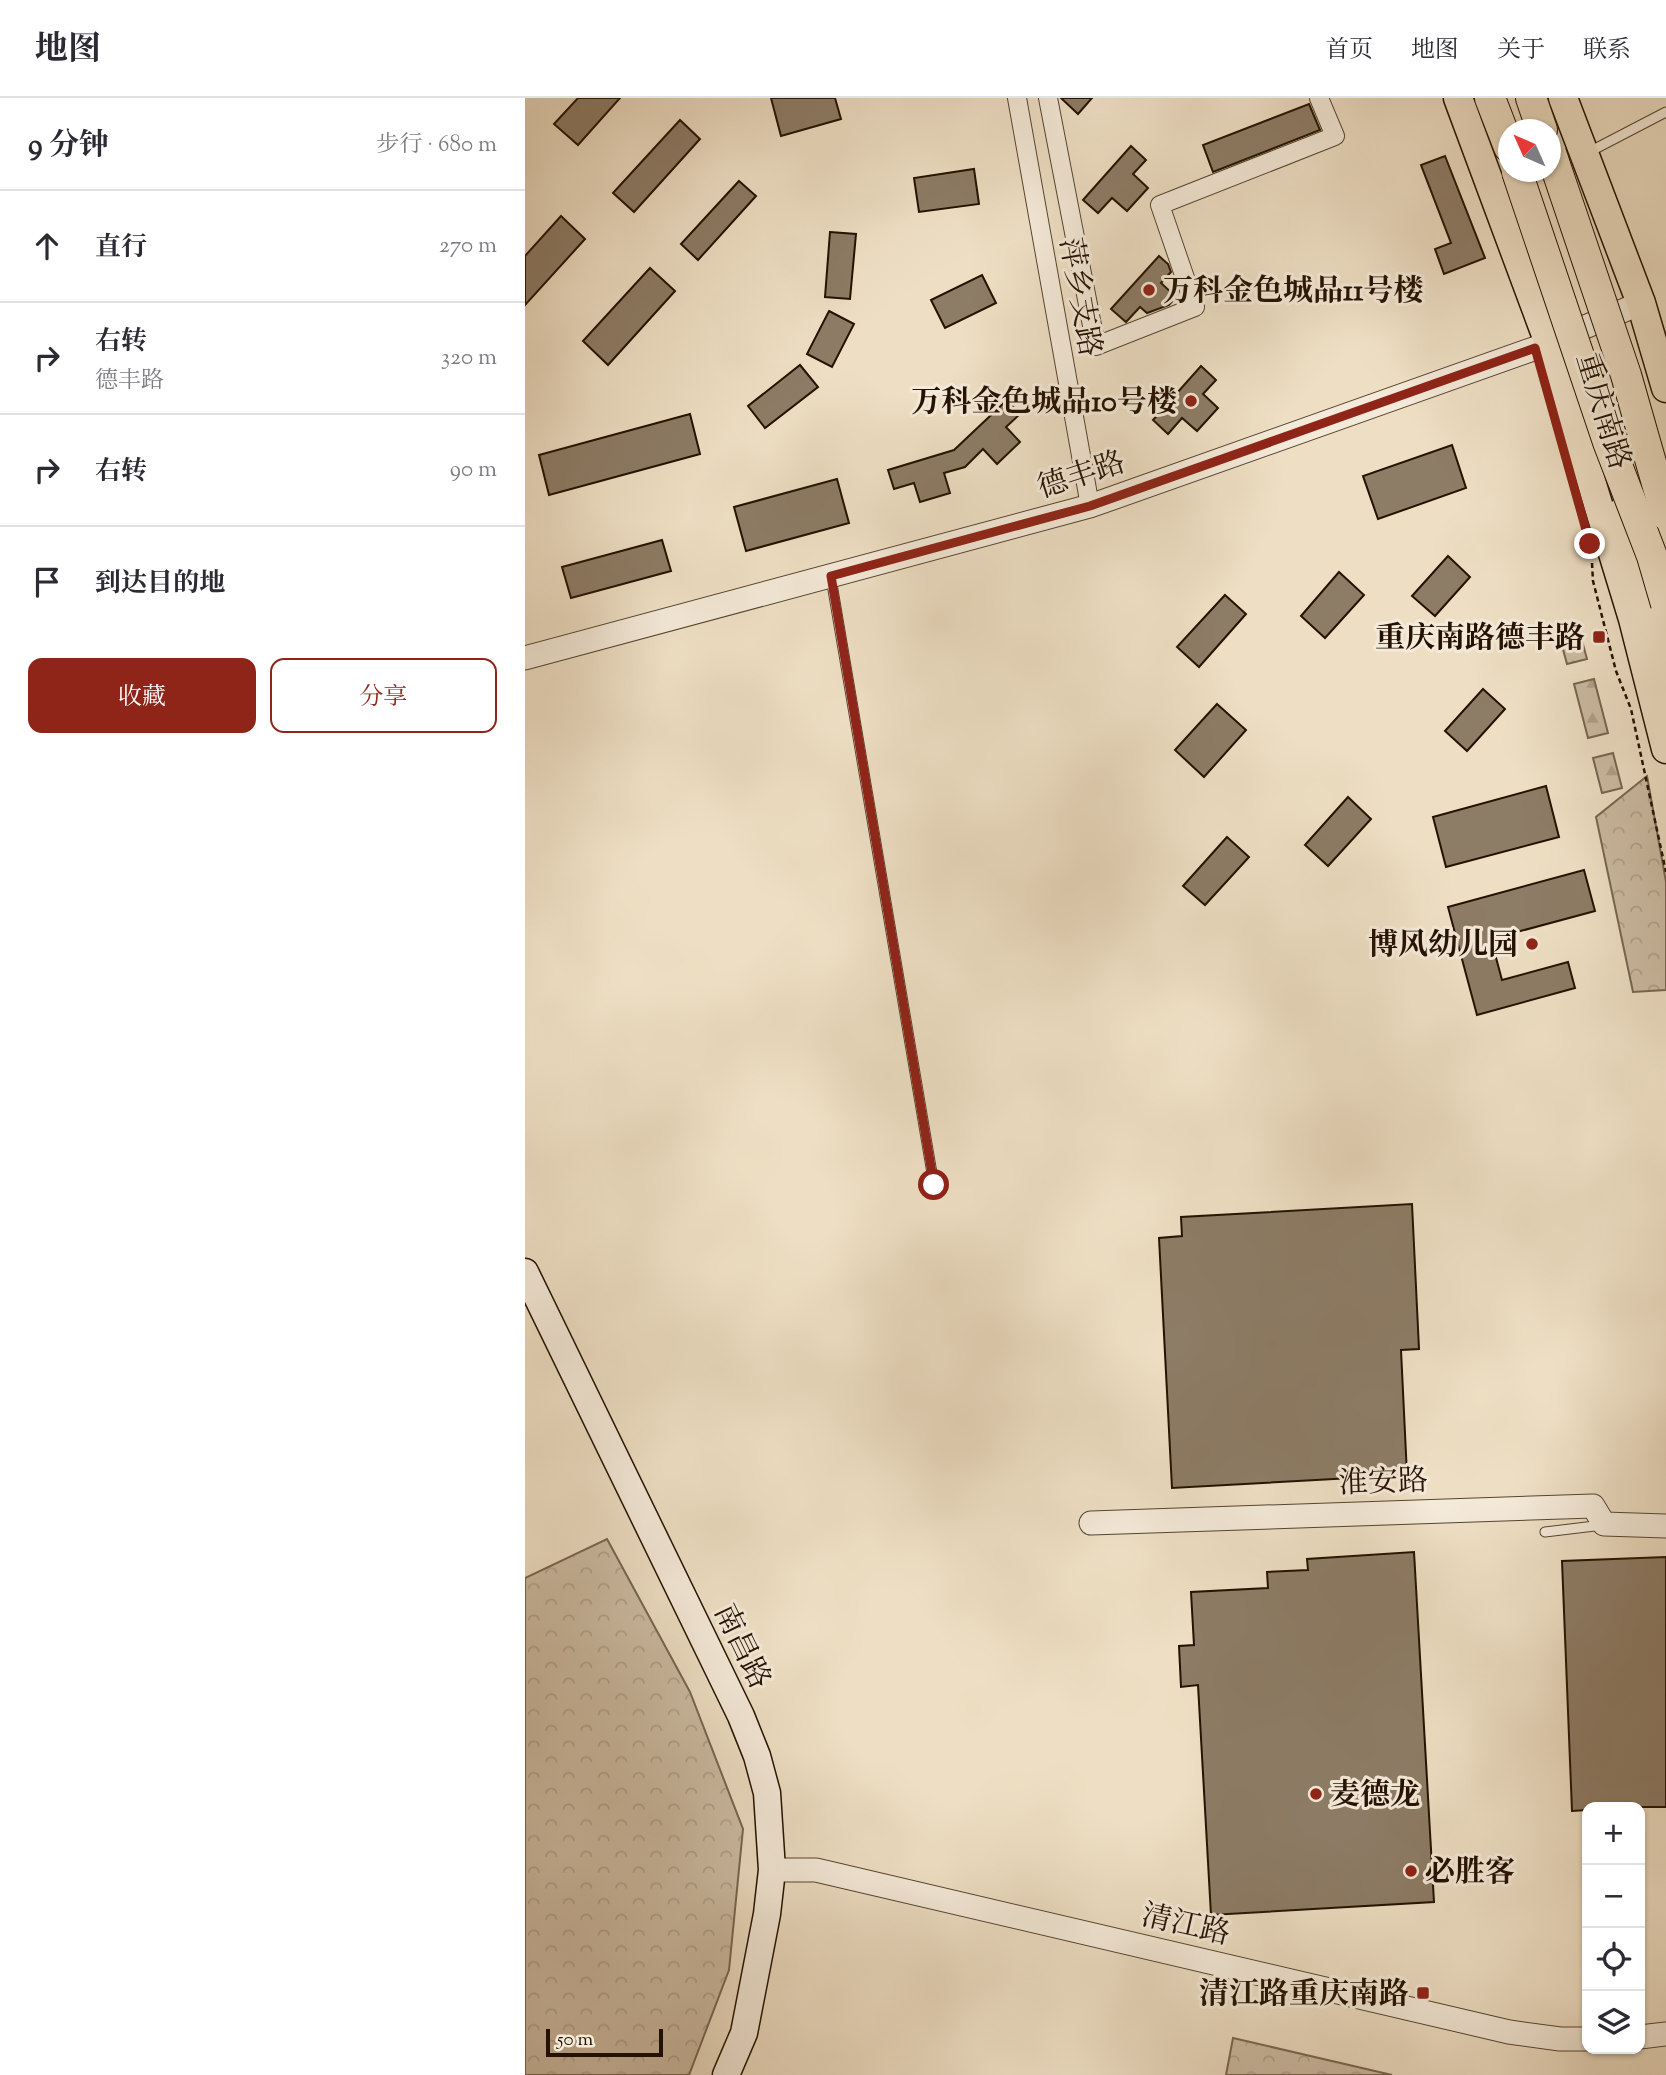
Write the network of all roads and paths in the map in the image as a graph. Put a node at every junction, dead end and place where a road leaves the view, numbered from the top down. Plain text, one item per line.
1 (1048, 98) edge
2 (1319, 98) edge
3 (1458, 98) edge
4 (1490, 98) edge
5 (1531, 98) edge
6 (1563, 98) edge
7 (1018, 103) edge
8 (1666, 112) edge
9 (1498, 119) edge
10 (1538, 119) edge
11 (1584, 154) junction
12 (1520, 182) edge
13 (1561, 182) edge
14 (1641, 303) junction
15 (1549, 343) junction
16 (1626, 375) junction
17 (1666, 388) edge
18 (1608, 442) junction
19 (1666, 464) edge
20 (1090, 506) junction
21 (1666, 515) edge
22 (1591, 556) dead end
23 (831, 576) junction
24 (1666, 604) edge
25 (525, 658) edge
26 (1666, 678) edge
27 (1666, 749) edge
28 (1666, 872) edge
29 (934, 1185) dead end
30 (525, 1272) edge
31 (1091, 1523) dead end
32 (1604, 1524) junction
33 (1666, 1526) edge
34 (1545, 1532) dead end
35 (772, 1870) junction
36 (1666, 2034) edge
37 (1645, 2036) edge
38 (1582, 2039) edge
39 (726, 2075) edge

1 - 2 street
1 - 7 street
3 - 15 main road, 重庆南路
4 - 9 highway
5 - 10 highway
6 - 11 main road
7 - 20 street, 萍乡支路
8 - 11 lane
11 - 14 main road
12 - 18 highway, bridge
13 - 16 highway, bridge
14 - 15 street, 德丰路
14 - 17 main road
15 - 20 street, 德丰路
15 - 27 main road, 重庆南路
16 - 19 highway, bridge
16 - 21 highway, bridge
18 - 24 highway, bridge
18 - 26 highway, bridge
20 - 23 street, 德丰路
22 - 28 path
23 - 25 street, 德丰路
23 - 29 lane
30 - 35 main road, 南昌路
31 - 32 street, 淮安路
32 - 33 street
32 - 34 lane
35 - 38 street, 清江路
35 - 39 main road, 南昌路
36 - 37 street

